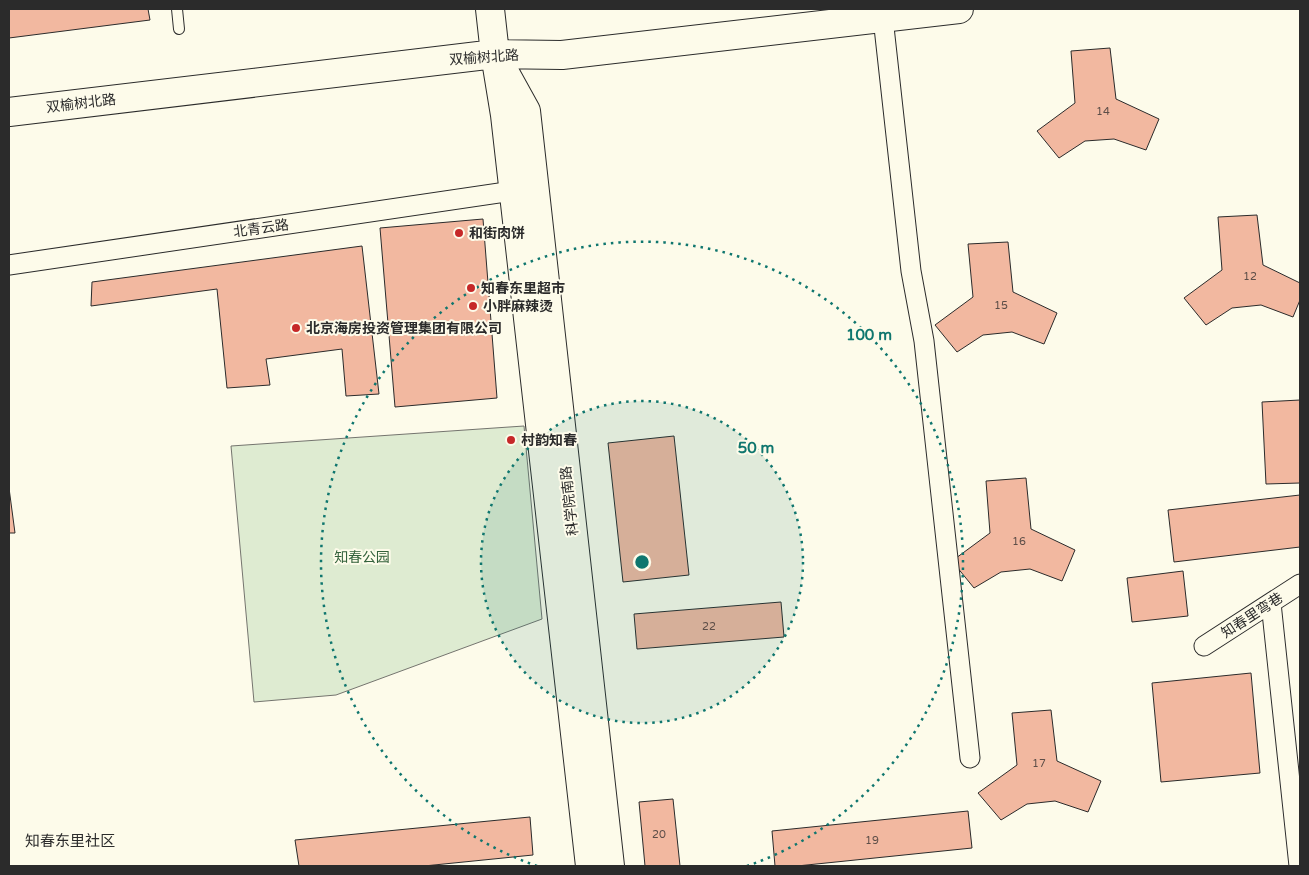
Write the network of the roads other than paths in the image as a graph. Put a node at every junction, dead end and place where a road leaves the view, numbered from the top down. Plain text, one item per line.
1 (177, 9) edge
2 (490, 9) edge
3 (959, 9) edge
4 (848, 15) edge
5 (883, 18) junction
6 (179, 29) dead end
7 (495, 54) junction
8 (9, 112) edge
9 (513, 191) junction
10 (9, 265) edge
11 (1300, 584) edge
12 (1271, 603) junction
13 (1204, 646) dead end
14 (970, 758) dead end
15 (590, 866) edge
16 (610, 866) edge
17 (1299, 866) edge

1 - 6 lane
2 - 7 street, 科学院南路
3 - 5 street, 双榆树北路
4 - 5 street, 双榆树北路
4 - 7 street, 双榆树北路
5 - 14 street
7 - 8 street, 双榆树北路
7 - 9 street, 科学院南路
7 - 16 street, 科学院南路
9 - 10 street, 北青云路
9 - 15 street, 科学院南路
11 - 12 street, 知春里弯巷
12 - 13 street, 知春里弯巷
12 - 17 street

